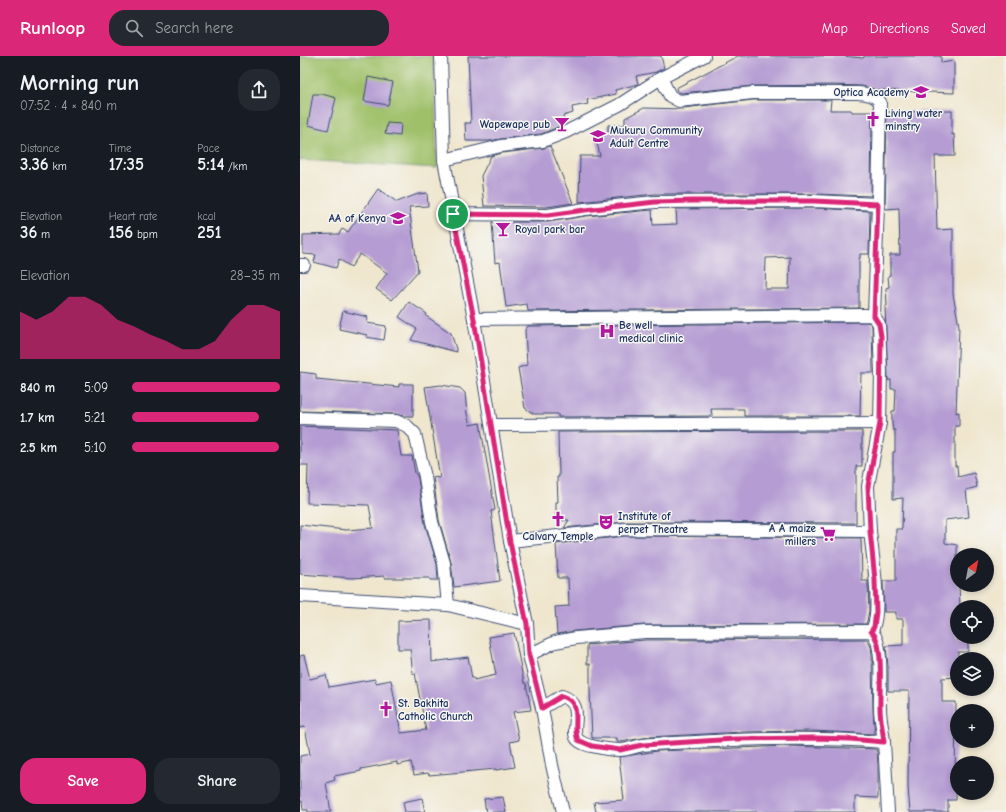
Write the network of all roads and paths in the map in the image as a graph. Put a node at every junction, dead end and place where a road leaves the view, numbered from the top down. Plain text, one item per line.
1 (441, 56) edge
2 (704, 56) edge
3 (661, 78) junction
4 (444, 160) junction
5 (878, 204) junction
6 (453, 214) junction
7 (874, 316) junction
8 (474, 319) junction
9 (300, 418) edge
10 (880, 423) junction
11 (492, 425) junction
12 (870, 531) junction
13 (510, 542) junction
14 (300, 596) edge
15 (448, 605) junction
16 (527, 624) junction
17 (871, 631) junction
18 (529, 655) junction
19 (542, 708) junction
20 (884, 742) junction
21 (563, 812) edge
22 (888, 812) edge

1 - 4 street
2 - 3 street
3 - 4 street
3 - 5 street
4 - 6 street
5 - 6 street
5 - 7 street
6 - 8 street
7 - 8 street
7 - 10 street
8 - 11 street
9 - 15 street
10 - 11 street
10 - 12 street
11 - 13 street
12 - 13 street
12 - 17 street
13 - 16 street
14 - 15 street
15 - 16 street
16 - 18 street
17 - 18 street
17 - 20 street
18 - 19 street
19 - 20 street
19 - 21 street
20 - 22 street

